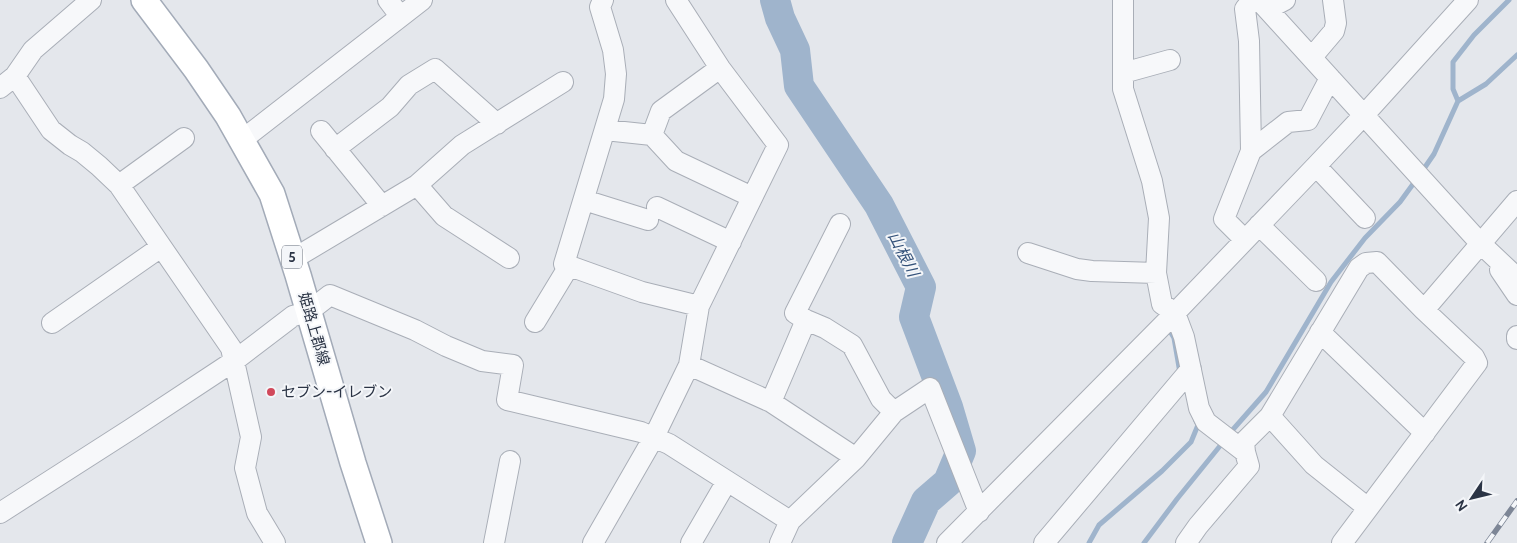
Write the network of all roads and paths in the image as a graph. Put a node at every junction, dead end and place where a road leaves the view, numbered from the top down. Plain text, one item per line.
1 (91, 0) edge
2 (144, 0) edge
3 (388, 0) edge
4 (422, 0) edge
5 (603, 0) edge
6 (676, 0) edge
7 (1123, 0) edge
8 (1333, 0) edge
9 (1468, 0) edge
10 (1266, 2) edge
11 (400, 16) junction
12 (1312, 57) junction
13 (1170, 60) dead end
14 (720, 68) junction
15 (1123, 73) junction
16 (1330, 78) junction
17 (8, 82) edge
18 (563, 82) dead end
19 (1364, 115) junction
20 (497, 124) junction
21 (604, 130) junction
22 (321, 131) dead end
23 (652, 134) junction
24 (184, 138) dead end
25 (242, 140) junction
26 (335, 149) junction
27 (1251, 151) junction
28 (1316, 166) junction
29 (119, 185) junction
30 (417, 185) junction
31 (752, 197) junction
32 (584, 200) junction
33 (1517, 202) edge
34 (382, 206) junction
35 (1365, 218) dead end
36 (840, 224) dead end
37 (1258, 225) junction
38 (1245, 240) junction
39 (730, 242) junction
40 (1481, 244) junction
41 (162, 247) junction
42 (1028, 253) dead end
43 (509, 258) dead end
44 (293, 260) junction
45 (569, 266) junction
46 (1156, 273) junction
47 (1517, 278) edge
48 (1316, 281) dead end
49 (1517, 295) edge
50 (699, 306) junction
51 (1424, 310) junction
52 (308, 312) junction
53 (1175, 313) junction
54 (806, 320) junction
55 (535, 322) dead end
56 (52, 323) dead end
57 (1320, 332) junction
58 (234, 361) junction
59 (689, 365) junction
60 (1191, 369) junction
61 (771, 402) junction
62 (894, 412) junction
63 (1270, 416) junction
64 (1424, 433) junction
65 (654, 437) junction
66 (1245, 452) junction
67 (856, 458) junction
68 (510, 461) dead end
69 (727, 481) junction
70 (1368, 508) junction
71 (979, 512) junction
72 (0, 513) edge
73 (790, 521) junction
74 (275, 543) edge
75 (380, 543) edge
76 (494, 543) edge
77 (594, 543) edge
78 (691, 543) edge
79 (780, 543) edge
80 (948, 543) edge
81 (1044, 543) edge
82 (1186, 543) edge
83 (1342, 543) edge

1 - 17 street
2 - 25 main road, 姫路上郡線 / 5
3 - 11 street
4 - 11 street
5 - 21 street
6 - 14 street
7 - 15 street
8 - 12 street
9 - 19 street
10 - 12 street
10 - 27 street
11 - 25 street
12 - 16 street
13 - 15 street
14 - 23 street
14 - 31 street
15 - 46 street
16 - 19 street
16 - 27 street
17 - 29 street
18 - 20 street
19 - 28 street
19 - 40 street
20 - 26 street
20 - 30 street
21 - 23 street
21 - 32 street
22 - 26 street
23 - 31 street
24 - 29 street
25 - 44 main road, 姫路上郡線 / 5
26 - 34 street
27 - 38 street
28 - 35 street
28 - 37 street
29 - 41 street
30 - 34 street
30 - 43 street
31 - 39 street
32 - 39 street
32 - 45 street
33 - 40 street
34 - 44 street
36 - 54 street
37 - 38 street
37 - 48 street
38 - 53 street
39 - 50 street
40 - 47 street
40 - 49 street
40 - 51 street
41 - 56 street
41 - 58 street
42 - 46 street
44 - 52 main road, 姫路上郡線 / 5
45 - 50 street
45 - 55 street
46 - 53 street
50 - 59 street
51 - 57 street
51 - 64 street
52 - 58 street
52 - 65 street
52 - 75 main road, 姫路上郡線 / 5
53 - 60 street
53 - 71 street
54 - 61 street
54 - 62 street
57 - 63 street
57 - 64 street
58 - 72 street
58 - 74 street
59 - 61 street
59 - 65 street
60 - 66 street
60 - 81 street
61 - 67 street
62 - 67 street
62 - 71 street
63 - 66 street
63 - 70 street
64 - 70 street
65 - 69 street
65 - 77 street
66 - 82 street
67 - 73 street
68 - 76 street
69 - 73 street
69 - 78 street
70 - 83 street
71 - 80 street
73 - 79 street

